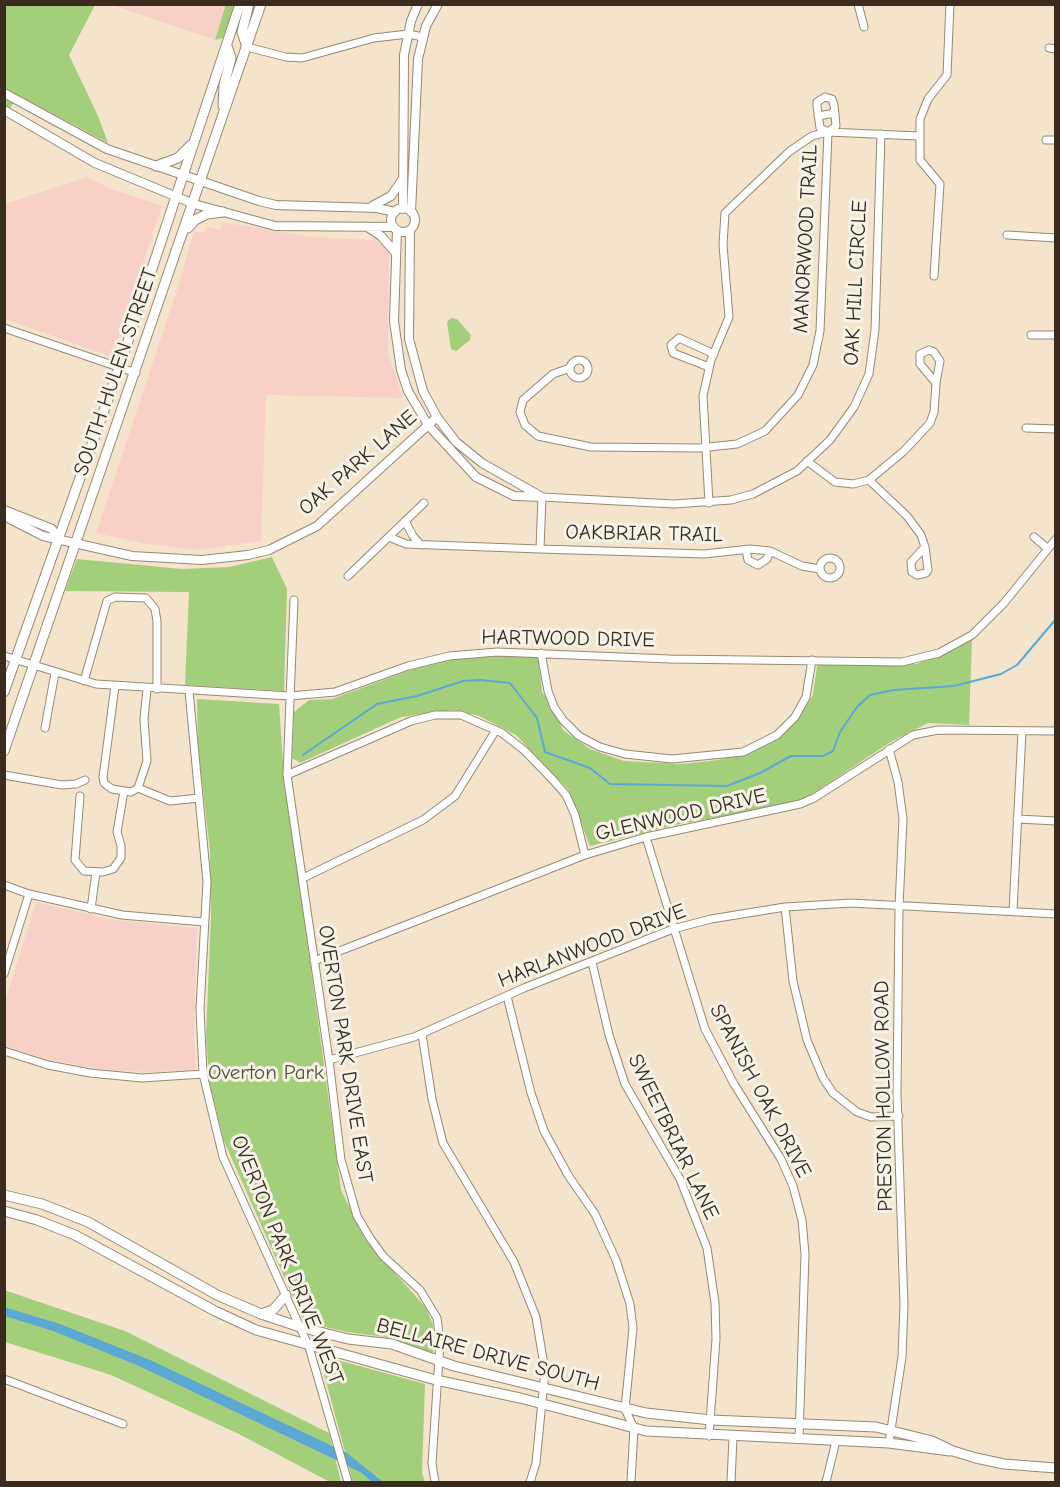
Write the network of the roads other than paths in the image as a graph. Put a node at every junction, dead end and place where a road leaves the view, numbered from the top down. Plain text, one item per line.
1 (240, 4) edge
2 (249, 4) edge
3 (261, 4) edge
4 (418, 4) edge
5 (438, 4) edge
6 (858, 4) edge
7 (950, 4) edge
8 (864, 27) dead end
9 (408, 34) junction
10 (423, 37) junction
11 (226, 46) junction
12 (247, 47) junction
13 (4, 93) edge
14 (6, 111) edge
15 (835, 113) junction
16 (818, 116) junction
17 (221, 124) junction
18 (828, 132) junction
19 (881, 134) junction
20 (919, 136) junction
21 (1046, 140) dead end
22 (1056, 140) edge
23 (193, 144) junction
24 (151, 165) junction
25 (112, 170) junction
26 (183, 177) junction
27 (402, 179) junction
28 (201, 183) junction
29 (176, 197) junction
30 (194, 204) junction
31 (370, 207) junction
32 (403, 211) junction
33 (223, 212) junction
34 (369, 228) junction
35 (395, 228) junction
36 (410, 230) junction
37 (184, 232) junction
38 (1007, 235) dead end
39 (1056, 238) edge
40 (395, 252) junction
41 (934, 276) dead end
42 (4, 328) edge
43 (1031, 335) dead end
44 (1056, 335) edge
45 (714, 354) junction
46 (709, 367) junction
47 (119, 368) junction
48 (570, 368) dead end
49 (136, 373) junction
50 (936, 383) dead end
51 (437, 417) junction
52 (428, 425) junction
53 (1026, 428) dead end
54 (1056, 429) edge
55 (705, 447) junction
56 (807, 461) junction
57 (869, 480) junction
58 (542, 497) junction
59 (424, 503) dead end
60 (709, 503) junction
61 (4, 510) edge
62 (4, 516) edge
63 (405, 521) junction
64 (57, 537) junction
65 (389, 537) junction
66 (1034, 537) dead end
67 (1056, 539) edge
68 (75, 544) junction
69 (422, 545) junction
70 (925, 547) dead end
71 (1047, 548) junction
72 (540, 549) junction
73 (746, 550) junction
74 (770, 551) junction
75 (820, 569) dead end
76 (348, 576) dead end
77 (294, 600) dead end
78 (541, 653) junction
79 (4, 656) edge
80 (16, 659) junction
81 (812, 660) junction
82 (33, 665) junction
83 (55, 673) junction
84 (84, 681) junction
85 (115, 686) junction
86 (147, 689) junction
87 (157, 689) junction
88 (189, 691) junction
89 (4, 692) edge
90 (290, 696) junction
91 (45, 728) dead end
92 (496, 730) junction
93 (1022, 731) junction
94 (1056, 731) edge
95 (889, 749) junction
96 (4, 752) edge
97 (4, 775) edge
98 (287, 775) junction
99 (85, 780) dead end
100 (140, 784) junction
101 (124, 791) junction
102 (80, 796) dead end
103 (199, 798) junction
104 (1017, 819) junction
105 (1056, 822) edge
106 (646, 837) junction
107 (585, 855) junction
108 (96, 872) junction
109 (303, 878) junction
110 (4, 885) edge
111 (29, 894) junction
112 (786, 907) junction
113 (898, 907) junction
114 (91, 909) junction
115 (1013, 912) junction
116 (1056, 914) edge
117 (204, 922) junction
118 (673, 929) junction
119 (314, 961) junction
120 (591, 962) junction
121 (4, 974) edge
122 (507, 996) junction
123 (422, 1034) junction
124 (4, 1051) edge
125 (329, 1060) junction
126 (203, 1074) junction
127 (898, 1116) junction
128 (4, 1195) edge
129 (42, 1204) junction
130 (4, 1211) edge
131 (37, 1220) junction
132 (186, 1278) junction
133 (178, 1290) junction
134 (286, 1295) junction
135 (261, 1314) junction
136 (300, 1327) junction
137 (309, 1347) junction
138 (437, 1361) junction
139 (4, 1379) edge
140 (436, 1380) junction
141 (545, 1386) junction
142 (542, 1403) junction
143 (626, 1409) junction
144 (711, 1420) junction
145 (799, 1422) junction
146 (123, 1424) dead end
147 (634, 1428) junction
148 (891, 1430) junction
149 (709, 1436) junction
150 (733, 1437) junction
151 (799, 1439) junction
152 (836, 1441) junction
153 (889, 1443) junction
154 (952, 1451) junction
155 (1056, 1468) edge
156 (348, 1482) edge
157 (435, 1482) edge
158 (530, 1482) edge
159 (631, 1482) edge
160 (732, 1482) edge
161 (826, 1482) edge

1 - 11 main road, SOUTH HULEN STREET
2 - 12 main road
3 - 12 main road, SOUTH HULEN STREET
4 - 9 street
5 - 10 street
6 - 8 street
7 - 20 street
9 - 10 street
9 - 12 street
9 - 27 street
10 - 32 street
11 - 17 main road
11 - 23 main road, SOUTH HULEN STREET
12 - 17 main road, SOUTH HULEN STREET
13 - 24 street
14 - 25 street
15 - 16 street, MANORWOOD TRAIL
15 - 16 street, MANORWOOD TRAIL
15 - 18 street, MANORWOOD TRAIL
16 - 18 street, MANORWOOD TRAIL
17 - 28 main road, SOUTH HULEN STREET
18 - 19 street
18 - 45 street
18 - 55 street, MANORWOOD TRAIL
19 - 20 street
19 - 56 street, OAK HILL CIRCLE
20 - 41 street
21 - 22 street
23 - 24 main road
23 - 26 main road, SOUTH HULEN STREET
24 - 25 street
24 - 26 street
25 - 29 street
26 - 28 street
26 - 29 main road, SOUTH HULEN STREET
27 - 31 street
27 - 32 street
28 - 30 main road, SOUTH HULEN STREET
28 - 31 street
29 - 30 street
29 - 47 main road, SOUTH HULEN STREET
30 - 33 street
30 - 37 main road, SOUTH HULEN STREET
31 - 32 street
32 - 35 street, OAK HILL CIRCLE
32 - 36 street, OAK HILL CIRCLE
33 - 34 street
33 - 37 main road
34 - 35 street
34 - 40 street
35 - 36 street
35 - 40 street, OAK HILL CIRCLE
36 - 51 street, OAK HILL CIRCLE
37 - 49 main road, SOUTH HULEN STREET
38 - 39 street
40 - 52 street, OAK HILL CIRCLE
42 - 47 street
43 - 44 street
45 - 46 street
45 - 46 street
46 - 55 street
47 - 49 street
47 - 64 main road, SOUTH HULEN STREET
48 - 55 street, MANORWOOD TRAIL
49 - 68 main road, SOUTH HULEN STREET
50 - 57 street
51 - 52 street, OAK PARK LANE
51 - 58 street, OAK HILL CIRCLE
52 - 58 street, OAK HILL CIRCLE
52 - 68 street, OAK PARK LANE
53 - 54 street
55 - 60 street
56 - 57 street
56 - 60 street, OAK HILL CIRCLE
57 - 70 street
58 - 60 street, OAK HILL CIRCLE
58 - 72 street, OAKBRIAR TRAIL
59 - 63 street
61 - 64 street, OAK PARK LANE
62 - 64 street, OAK PARK LANE
63 - 65 street
63 - 69 street
64 - 68 street, OAK PARK LANE
64 - 80 main road, SOUTH HULEN STREET
65 - 69 street, OAKBRIAR TRAIL
65 - 76 street
66 - 71 street
67 - 71 street, HARTWOOD DRIVE
68 - 82 main road, SOUTH HULEN STREET
69 - 72 street, OAKBRIAR TRAIL
71 - 81 street, HARTWOOD DRIVE
72 - 73 street, OAKBRIAR TRAIL
73 - 74 street, OAKBRIAR TRAIL
73 - 74 street, OAKBRIAR TRAIL
74 - 75 street, OAKBRIAR TRAIL
77 - 90 street, OVERTON PARK DRIVE EAST
78 - 81 street, HARTWOOD DRIVE
78 - 81 street
78 - 90 street, HARTWOOD DRIVE
79 - 80 street, HARTWOOD DRIVE
80 - 82 street, HARTWOOD DRIVE
80 - 89 main road, SOUTH HULEN STREET
82 - 83 street, HARTWOOD DRIVE
82 - 96 main road, SOUTH HULEN STREET
83 - 84 street, HARTWOOD DRIVE
83 - 91 street
84 - 85 street, HARTWOOD DRIVE
84 - 87 street
85 - 86 street, HARTWOOD DRIVE
85 - 101 street
86 - 87 street, HARTWOOD DRIVE
86 - 100 street
87 - 88 street, HARTWOOD DRIVE
88 - 90 street, HARTWOOD DRIVE
88 - 103 street, OVERTON PARK DRIVE WEST
90 - 98 street, OVERTON PARK DRIVE EAST
92 - 98 street
92 - 107 street
92 - 109 street
93 - 94 street, GLENWOOD DRIVE
93 - 95 street, GLENWOOD DRIVE
93 - 104 street
95 - 106 street, GLENWOOD DRIVE
95 - 113 street, PRESTON HOLLOW ROAD
97 - 99 street
98 - 109 street, OVERTON PARK DRIVE EAST
100 - 101 street
100 - 103 street
101 - 108 street
102 - 108 street
103 - 117 street, OVERTON PARK DRIVE WEST
104 - 105 street
104 - 115 street
106 - 107 street, GLENWOOD DRIVE
106 - 118 street, SPANISH OAK DRIVE
107 - 119 street, GLENWOOD DRIVE
108 - 114 street
109 - 119 street, OVERTON PARK DRIVE EAST
110 - 111 street
111 - 114 street
111 - 121 street
112 - 113 street, HARLANWOOD DRIVE
112 - 118 street, HARLANWOOD DRIVE
112 - 127 street
113 - 115 street, HARLANWOOD DRIVE
113 - 127 street, PRESTON HOLLOW ROAD
114 - 117 street
115 - 116 street, HARLANWOOD DRIVE
117 - 126 street, OVERTON PARK DRIVE WEST
118 - 120 street, HARLANWOOD DRIVE
118 - 145 street, SPANISH OAK DRIVE
119 - 125 street, OVERTON PARK DRIVE EAST
120 - 122 street, HARLANWOOD DRIVE
120 - 144 street, SWEETBRIAR LANE
122 - 123 street, HARLANWOOD DRIVE
122 - 143 street
123 - 125 street, HARLANWOOD DRIVE
123 - 141 street
124 - 126 street
125 - 138 street, OVERTON PARK DRIVE EAST
126 - 134 street, OVERTON PARK DRIVE WEST
127 - 148 street, PRESTON HOLLOW ROAD
128 - 129 main road, BELLAIRE DRIVE SOUTH
129 - 131 main road
129 - 132 main road, BELLAIRE DRIVE SOUTH
130 - 131 main road, BELLAIRE DRIVE SOUTH
131 - 133 main road, BELLAIRE DRIVE SOUTH
132 - 133 main road
132 - 135 main road, BELLAIRE DRIVE SOUTH
133 - 137 main road, BELLAIRE DRIVE SOUTH
134 - 135 main road
134 - 136 street, OVERTON PARK DRIVE WEST
135 - 136 main road, BELLAIRE DRIVE SOUTH
136 - 137 street, OVERTON PARK DRIVE WEST
136 - 138 main road, BELLAIRE DRIVE SOUTH
137 - 140 main road, BELLAIRE DRIVE SOUTH
137 - 156 street, OVERTON PARK DRIVE WEST
138 - 140 street, OVERTON PARK DRIVE EAST
138 - 141 main road, BELLAIRE DRIVE SOUTH
139 - 146 street
140 - 142 main road, BELLAIRE DRIVE SOUTH
140 - 157 street, OVERTON PARK DRIVE EAST
141 - 142 street
141 - 143 main road, BELLAIRE DRIVE SOUTH
142 - 147 main road, BELLAIRE DRIVE SOUTH
142 - 158 street
143 - 144 main road, BELLAIRE DRIVE SOUTH
143 - 147 street
144 - 145 main road, BELLAIRE DRIVE SOUTH
144 - 149 street, SWEETBRIAR LANE
145 - 148 main road, BELLAIRE DRIVE SOUTH
145 - 151 street, SPANISH OAK DRIVE
147 - 149 main road, BELLAIRE DRIVE SOUTH
147 - 159 street
148 - 153 street, PRESTON HOLLOW ROAD
148 - 154 main road, BELLAIRE DRIVE SOUTH
149 - 150 main road, BELLAIRE DRIVE SOUTH
150 - 151 main road, BELLAIRE DRIVE SOUTH
150 - 160 street
151 - 152 main road, BELLAIRE DRIVE SOUTH
152 - 153 main road, BELLAIRE DRIVE SOUTH
152 - 161 street
153 - 154 main road, BELLAIRE DRIVE SOUTH
154 - 155 main road, BELLAIRE DRIVE SOUTH

